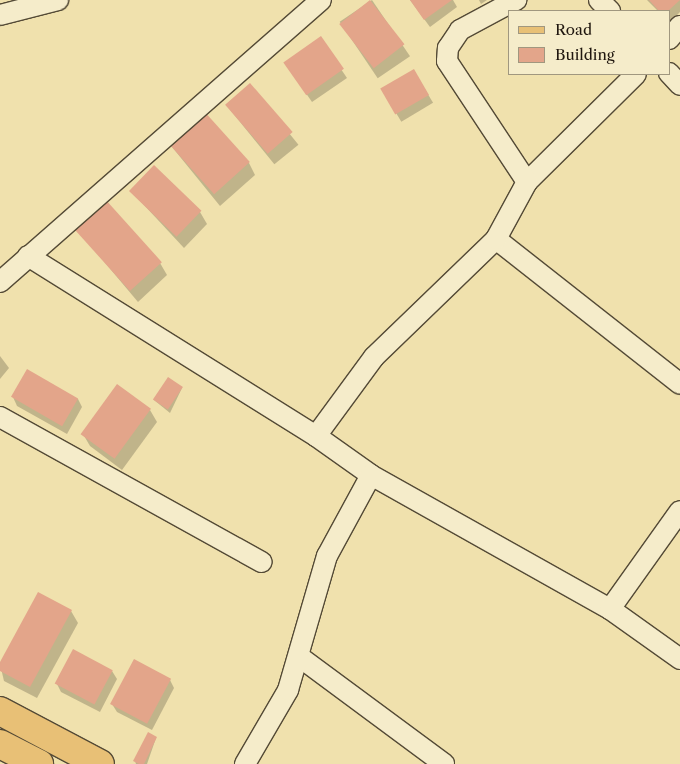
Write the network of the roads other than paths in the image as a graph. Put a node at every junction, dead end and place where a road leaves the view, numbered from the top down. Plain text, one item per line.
1 (58, 0) edge
2 (321, 0) edge
3 (516, 0) edge
4 (599, 0) edge
5 (609, 10) edge
6 (0, 15) edge
7 (680, 26) edge
8 (670, 38) edge
9 (670, 74) edge
10 (635, 75) edge
11 (680, 85) edge
12 (527, 182) junction
13 (496, 239) junction
14 (28, 256) junction
15 (0, 282) edge
16 (680, 384) edge
17 (0, 418) edge
18 (316, 436) junction
19 (371, 475) junction
20 (680, 511) edge
21 (262, 562) dead end
22 (610, 609) junction
23 (300, 658) junction
24 (680, 659) edge
25 (0, 711) edge
26 (2, 748) edge
27 (38, 764) edge
28 (100, 764) edge
29 (245, 764) edge
30 (444, 764) edge

1 - 6 street
2 - 14 street
3 - 12 street
4 - 5 street
7 - 8 street
9 - 11 street
10 - 12 street
12 - 13 street
13 - 16 street
13 - 18 street
14 - 15 street
14 - 18 street
17 - 21 street
18 - 19 street
19 - 22 street
19 - 23 street
20 - 22 street
22 - 24 street
23 - 29 street
23 - 30 street
25 - 28 main road
26 - 27 main road

